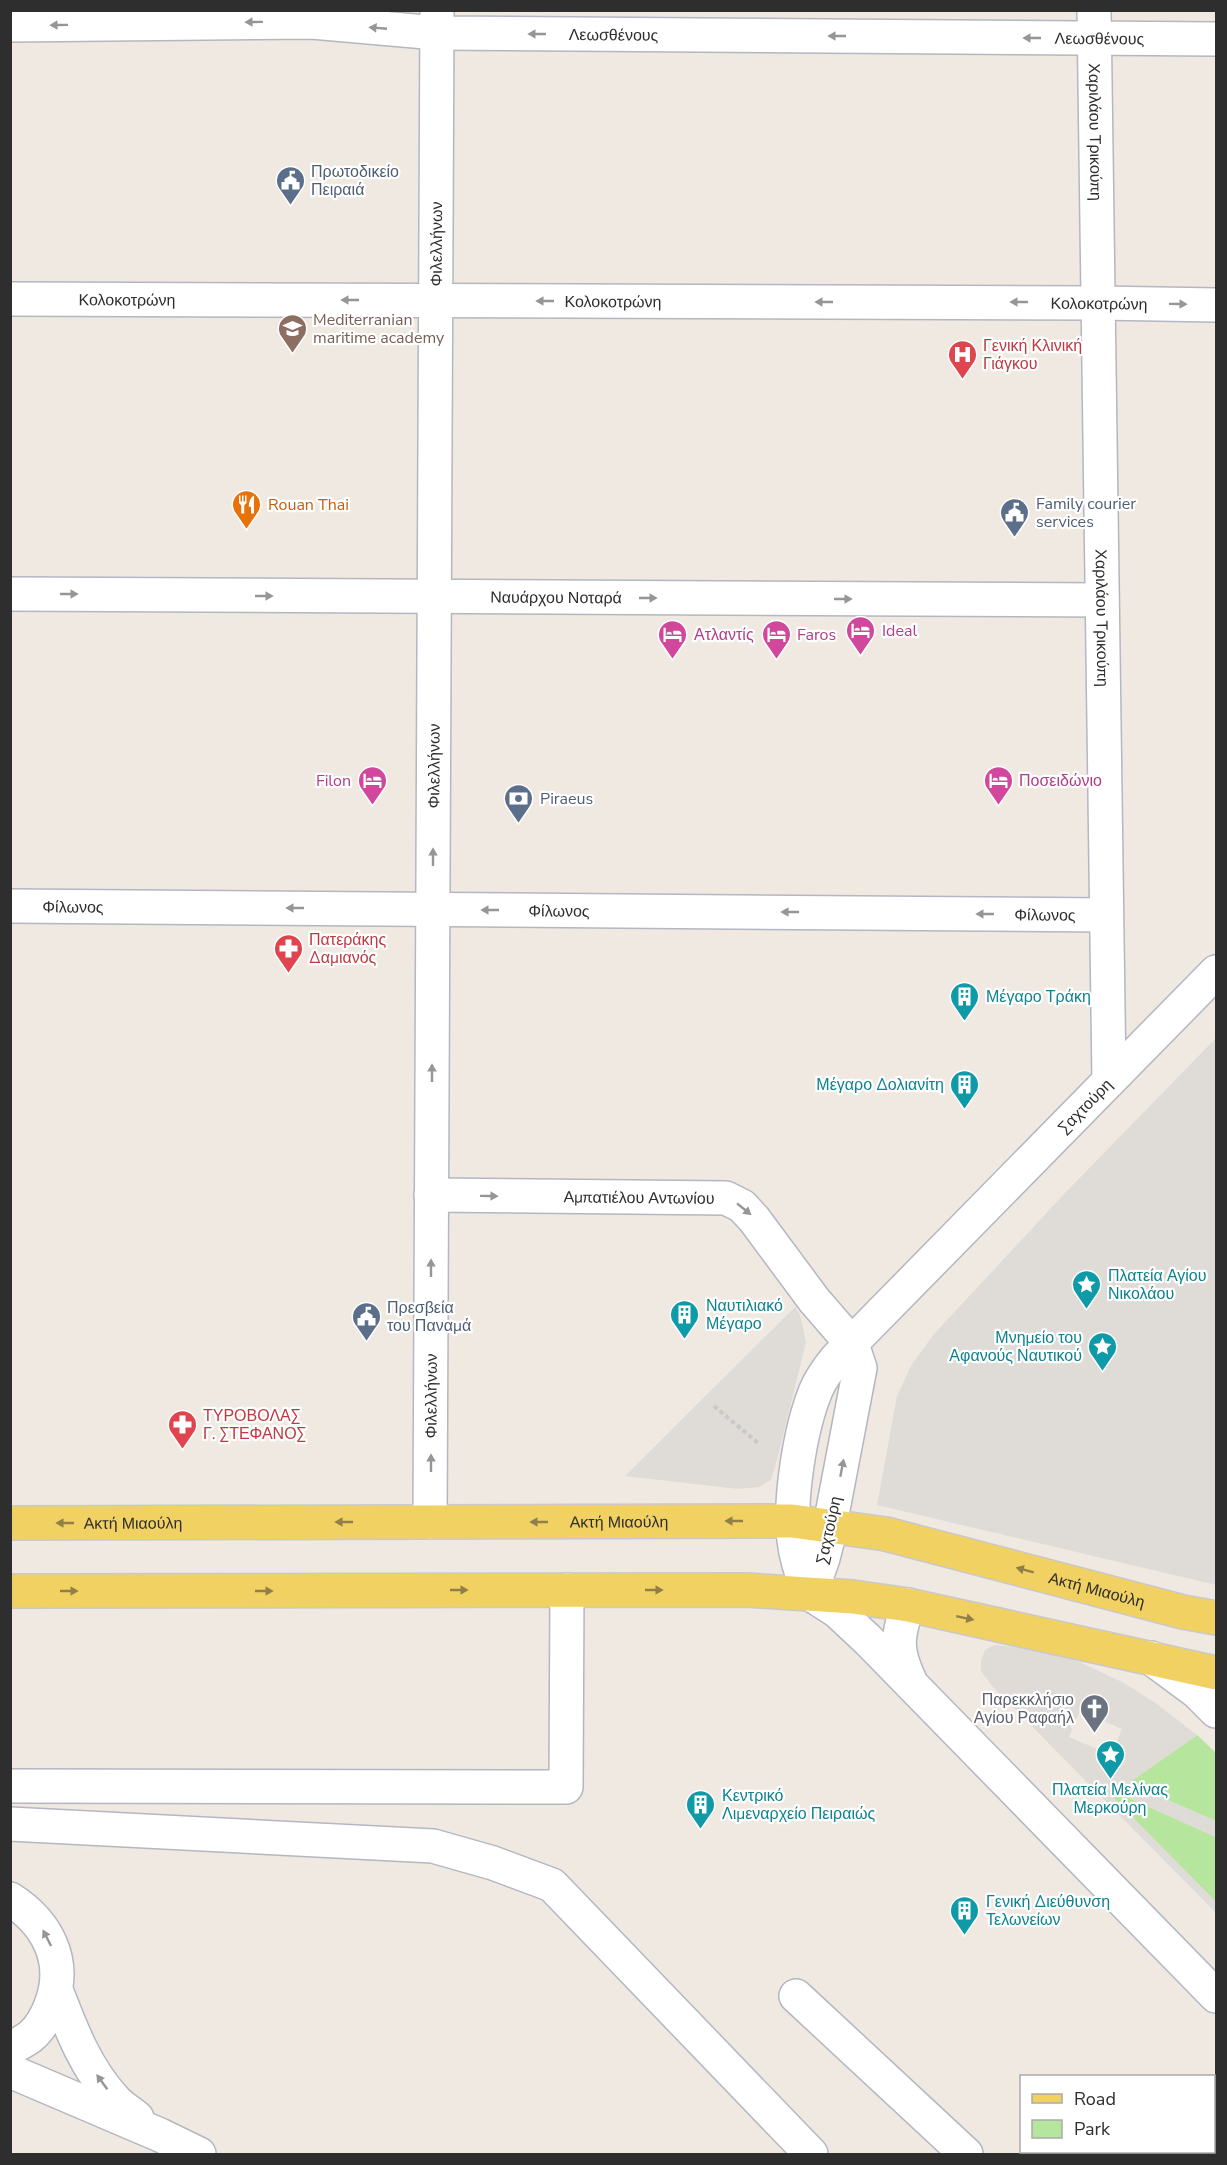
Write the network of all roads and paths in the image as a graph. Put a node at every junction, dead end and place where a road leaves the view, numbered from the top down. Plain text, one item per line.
1 (437, 22) edge
2 (1094, 24) edge
3 (10, 25) edge
4 (1216, 39) edge
5 (10, 299) edge
6 (436, 300) junction
7 (1098, 303) junction
8 (1216, 305) edge
9 (10, 594) edge
10 (434, 596) junction
11 (1102, 600) junction
12 (10, 906) edge
13 (433, 909) junction
14 (1106, 915) junction
15 (1216, 972) edge
16 (1109, 1080) junction
17 (431, 1195) junction
18 (852, 1344) junction
19 (714, 1406) dead end
20 (796, 1466) junction
21 (792, 1521) junction
22 (430, 1522) junction
23 (10, 1524) edge
24 (830, 1525) junction
25 (567, 1590) junction
26 (10, 1591) edge
27 (809, 1593) junction
28 (908, 1605) junction
29 (1216, 1618) edge
30 (1152, 1658) junction
31 (1216, 1673) edge
32 (912, 1685) junction
33 (1216, 1711) edge
34 (10, 1786) edge
35 (10, 1824) edge
36 (10, 1899) edge
37 (56, 1990) junction
38 (796, 1996) dead end
39 (1216, 1996) edge
40 (10, 2049) edge
41 (10, 2072) edge
42 (160, 2135) junction
43 (199, 2154) edge
44 (811, 2154) edge
45 (966, 2154) edge

2 -> 1 street, Λεωσθένους
1 -> 3 street, Λεωσθένους
1 - 6 street, Φιλελλήνων
2 - 4 street, Λεωσθένους
2 - 7 street, Χαριλάου Τρικούπη
6 -> 5 street, Κολοκοτρώνη
7 -> 6 street, Κολοκοτρώνη
6 - 10 street, Φιλελλήνων
7 -> 8 street, Κολοκοτρώνη
7 - 11 street, Χαριλάου Τρικούπη
9 -> 10 street, Ναυάρχου Νοταρά
10 -> 11 street, Ναυάρχου Νοταρά
13 -> 10 street, Φιλελλήνων
11 - 14 street, Χαριλάου Τρικούπη
13 -> 12 street, Φίλωνος
14 -> 13 street, Φίλωνος
17 -> 13 street, Φιλελλήνων
14 - 16 street, Χαριλάου Τρικούπη
15 - 16 street, Σαχτούρη
16 - 18 street, Σαχτούρη
17 -> 18 street, Αμπατιέλου Αντωνίου
22 -> 17 street, Φιλελλήνων
18 - 20 street, Σαχτούρη
24 -> 18 street, Σαχτούρη
19 - 20 path
20 - 21 street, Σαχτούρη
21 -> 22 main road, Ακτή Μιαούλη
21 - 24 main road, Ακτή Μιαούλη
21 - 27 street, Σαχτούρη
22 -> 23 main road, Ακτή Μιαούλη
24 - 27 street, Σαχτούρη
29 -> 24 main road, Ακτή Μιαούλη
26 -> 25 main road
25 -> 27 main road
25 - 34 street
27 - 28 main road
27 - 32 street
28 -> 30 main road
28 - 32 street
30 - 31 main road
30 - 33 street
32 - 39 street
35 - 44 street
37 -> 36 street
37 - 40 street
42 -> 37 street
38 - 45 street
41 - 42 street
42 - 43 street

